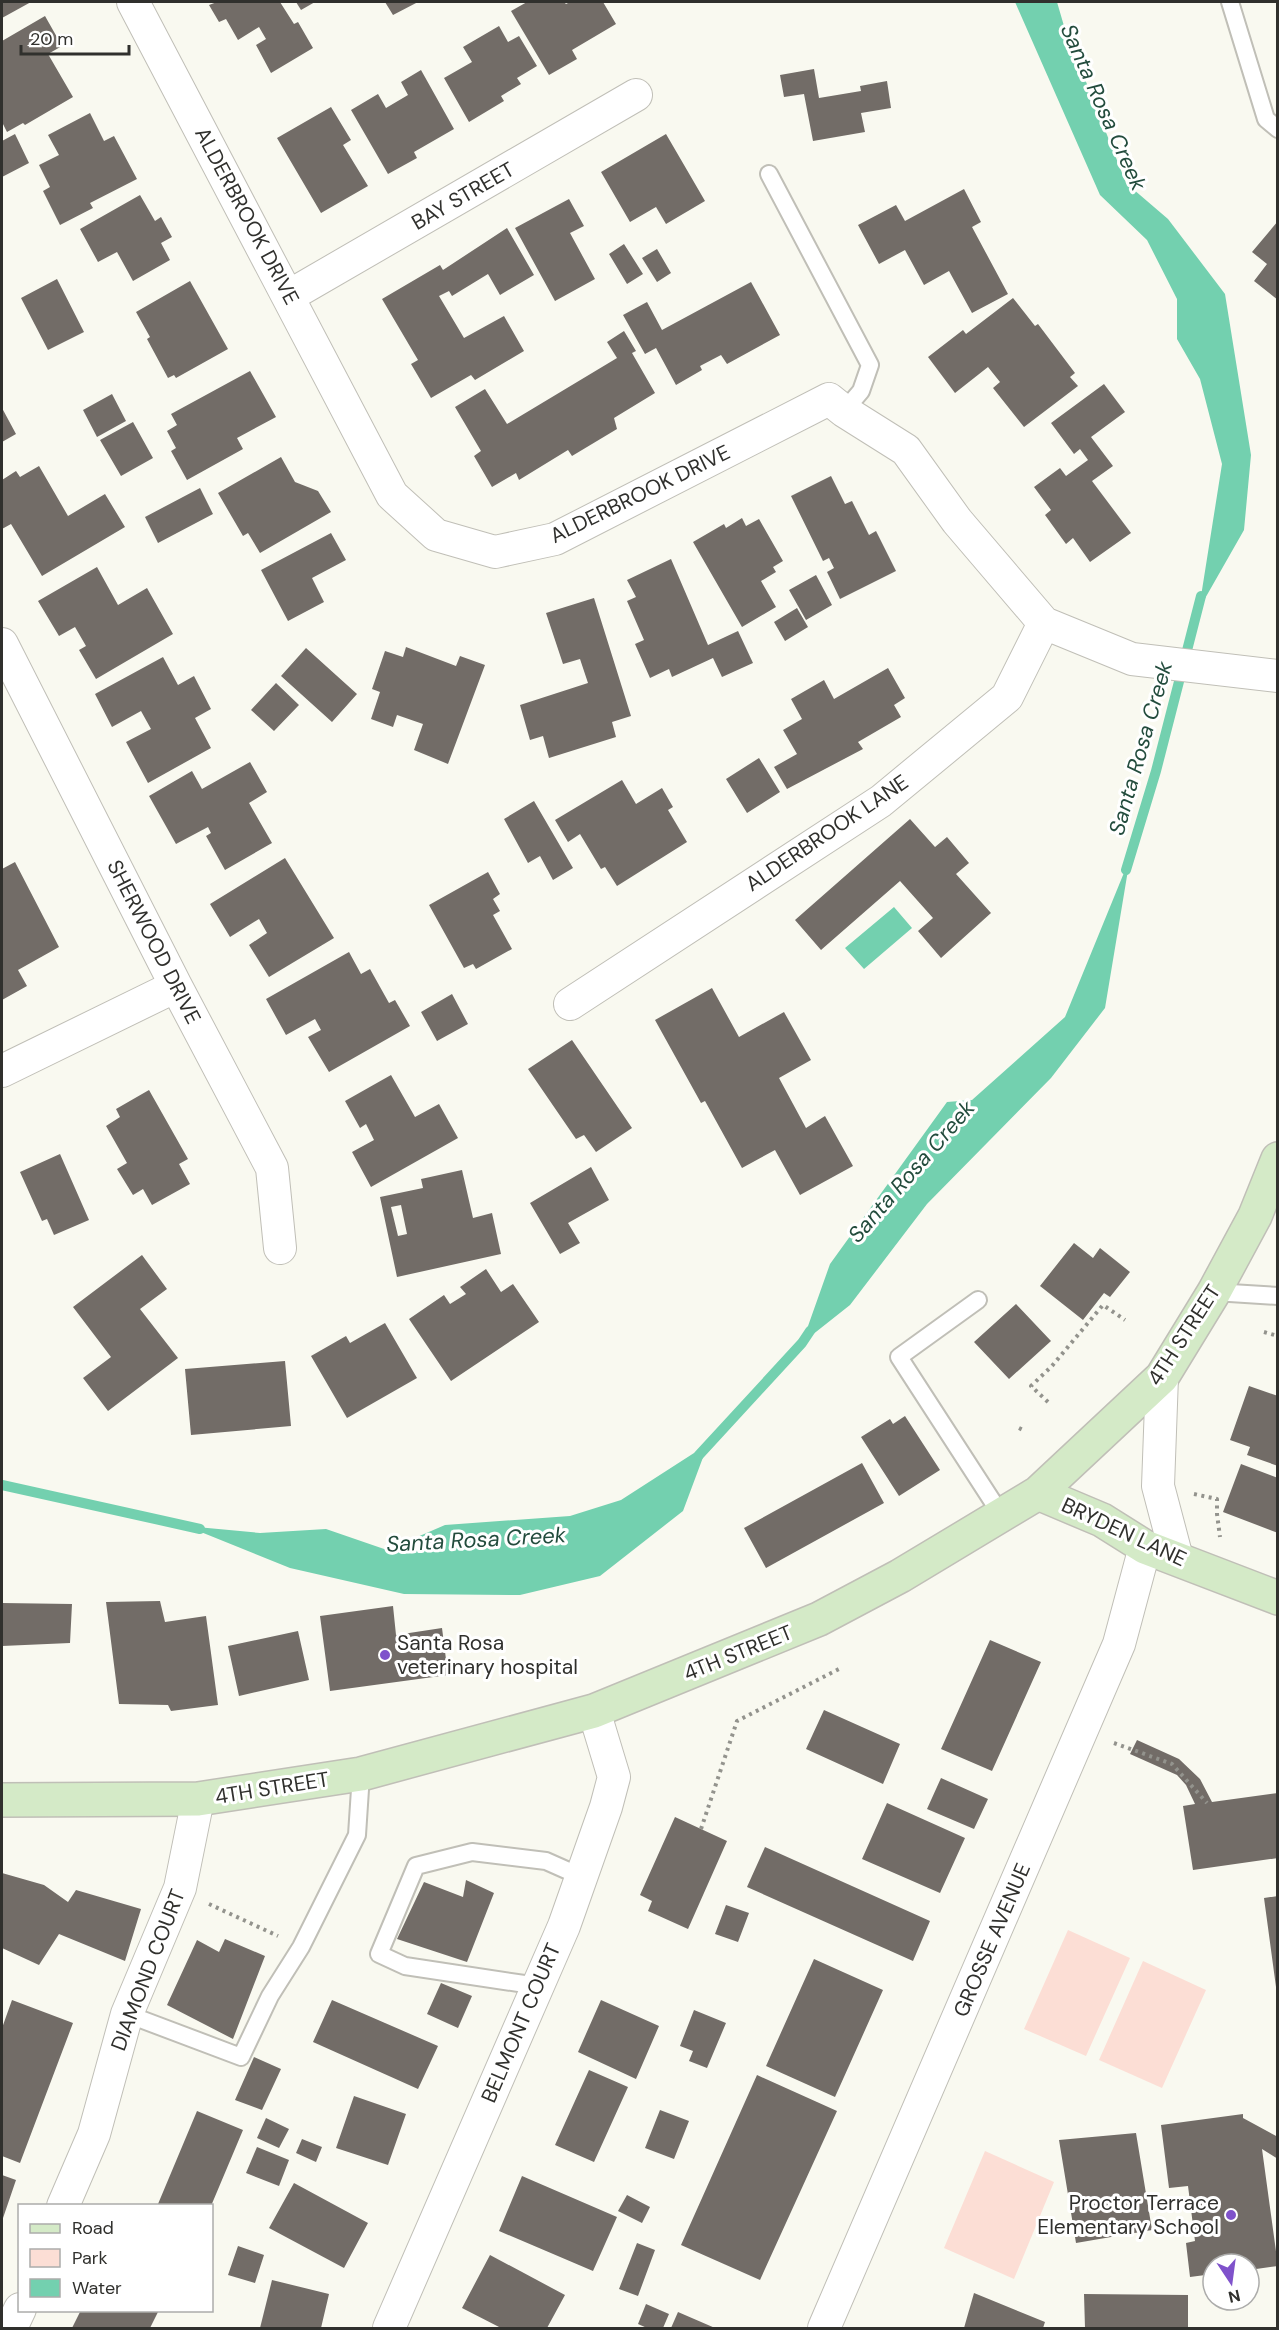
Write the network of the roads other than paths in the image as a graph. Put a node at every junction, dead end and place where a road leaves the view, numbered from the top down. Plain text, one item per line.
1 (134, 2) edge
2 (1230, 2) edge
3 (636, 95) dead end
4 (1278, 129) edge
5 (769, 174) dead end
6 (290, 296) junction
7 (844, 411) junction
8 (1044, 623) junction
9 (2, 645) edge
10 (1265, 675) edge
11 (176, 986) junction
12 (570, 1004) dead end
13 (2, 1071) edge
14 (1278, 1159) edge
15 (280, 1248) dead end
16 (1214, 1292) junction
17 (1278, 1296) edge
18 (978, 1300) dead end
19 (1162, 1377) junction
20 (1038, 1493) junction
21 (1002, 1516) junction
22 (1145, 1547) junction
23 (1177, 1558) junction
24 (1278, 1598) edge
25 (594, 1711) junction
26 (361, 1774) junction
27 (198, 1799) junction
28 (2, 1800) edge
29 (582, 1877) junction
30 (538, 1986) junction
31 (127, 2014) junction
32 (63, 2204) edge
33 (19, 2312) edge
34 (11, 2328) edge
35 (389, 2328) edge
36 (824, 2328) edge

1 - 6 street, ALDERBROOK DRIVE
2 - 4 lane
3 - 6 street, BAY STREET
5 - 7 lane
6 - 7 street, ALDERBROOK DRIVE
7 - 8 street, ALDERBROOK DRIVE
8 - 10 street, ALDERBROOK DRIVE
8 - 12 street, ALDERBROOK LANE
9 - 11 street, SHERWOOD DRIVE
11 - 13 street
11 - 15 street, SHERWOOD DRIVE
14 - 16 main road, 4TH STREET
16 - 17 lane
16 - 19 main road, 4TH STREET
18 - 21 lane
19 - 20 main road, 4TH STREET
19 - 23 street
20 - 21 main road, 4TH STREET
20 - 22 main road, BRYDEN LANE
21 - 25 main road, 4TH STREET
22 - 23 main road, BRYDEN LANE
22 - 36 street, GROSSE AVENUE
23 - 24 main road, BRYDEN LANE
25 - 26 main road, 4TH STREET
25 - 29 street, BELMONT COURT
26 - 27 main road, 4TH STREET
26 - 31 lane
27 - 28 main road, 4TH STREET
27 - 31 street, DIAMOND COURT
29 - 30 street, BELMONT COURT
29 - 30 lane
30 - 35 street, BELMONT COURT
31 - 32 street, DIAMOND COURT
33 - 34 street

